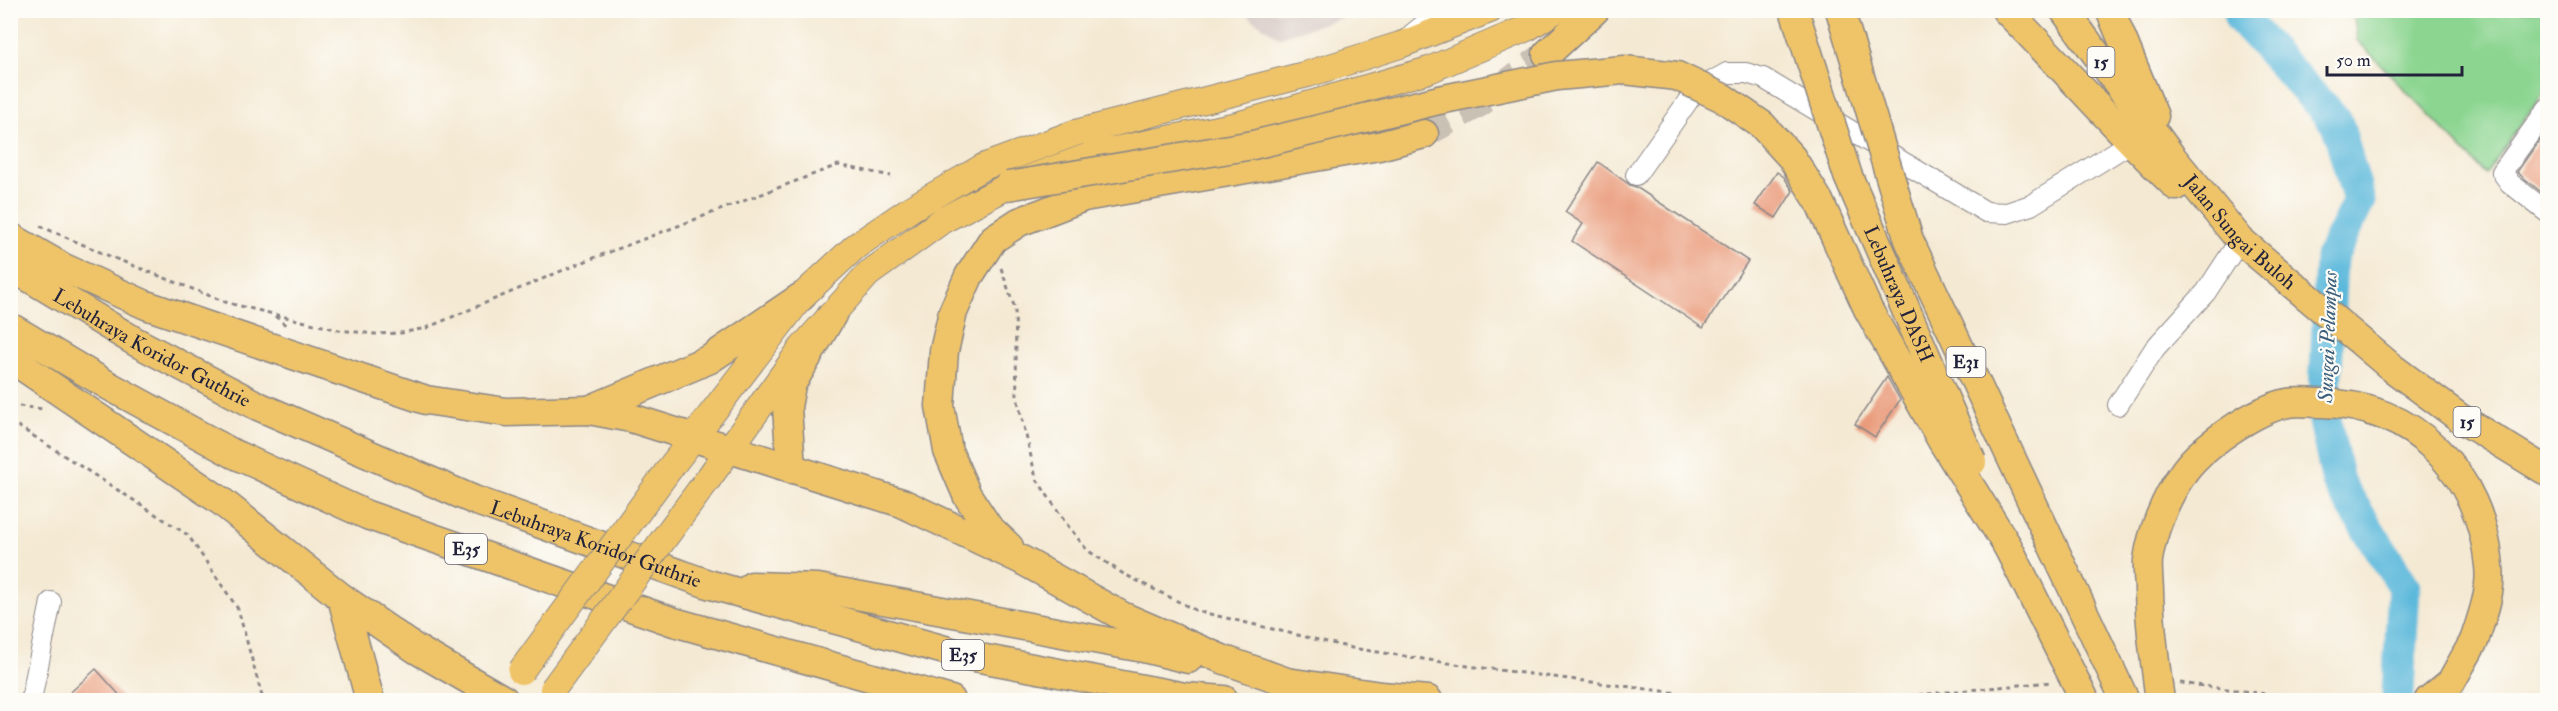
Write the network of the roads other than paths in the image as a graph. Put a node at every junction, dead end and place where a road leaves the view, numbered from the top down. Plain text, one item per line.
1 (1442, 10) edge
2 (1490, 10) edge
3 (1556, 10) edge
4 (1595, 10) edge
5 (1794, 10) edge
6 (1840, 10) edge
7 (2006, 10) edge
8 (2064, 10) edge
9 (2110, 10) edge
10 (1400, 45) junction
11 (1547, 54) tunnel mouth
12 (2547, 108) edge
13 (1424, 134) tunnel mouth
14 (2130, 143) junction
15 (2171, 156) junction
16 (1636, 175) dead end
17 (1008, 186) junction
18 (2210, 204) junction
19 (2547, 213) edge
20 (21, 230) edge
21 (2249, 248) junction
22 (10, 266) edge
23 (801, 297) junction
24 (832, 315) junction
25 (10, 327) edge
26 (10, 358) edge
27 (2118, 405) dead end
28 (589, 410) junction
29 (693, 437) junction
30 (728, 449) junction
31 (791, 469) junction
32 (2547, 472) edge
33 (2008, 547) junction
34 (1020, 559) junction
35 (708, 584) junction
36 (342, 598) junction
37 (51, 602) dead end
38 (1287, 682) junction
39 (549, 695) edge
40 (31, 700) edge
41 (370, 700) edge
42 (501, 700) edge
43 (951, 700) edge
44 (1224, 700) edge
45 (1428, 700) edge
46 (2085, 700) edge
47 (2125, 700) edge
48 (2160, 700) edge
49 (2429, 700) edge

1 - 10 street
2 - 10 main road
3 - 17 main road
4 - 11 highway
5 - 33 highway, Lebuhraya DASH / E31, bridge
6 - 47 highway, Lebuhraya DASH / E31, bridge
7 - 14 highway
8 - 15 highway, Jalan Sungai Buloh / 15
9 - 15 highway
10 - 23 main road
12 - 19 street
13 - 34 highway
14 - 16 street
14 - 18 highway
15 - 18 highway, Jalan Sungai Buloh / 15
17 - 24 main road
17 - 33 highway, bridge
18 - 21 highway, Jalan Sungai Buloh / 15
20 - 28 highway
21 - 27 street
21 - 32 highway, Jalan Sungai Buloh / 15
22 - 35 highway, Lebuhraya Koridor Guthrie / E35
23 - 28 highway
23 - 29 main road
24 - 30 main road
24 - 31 highway
25 - 43 highway, E35
26 - 36 highway
28 - 29 highway
29 - 30 highway
29 - 42 main road, bridge
30 - 31 highway
30 - 39 main road, bridge
31 - 34 highway
33 - 46 highway, Lebuhraya DASH / E31, bridge
34 - 38 highway
35 - 38 highway
35 - 44 highway, Lebuhraya Koridor Guthrie / E35
36 - 41 highway
36 - 42 highway
37 - 40 street
38 - 45 highway
48 - 49 highway, bridge

